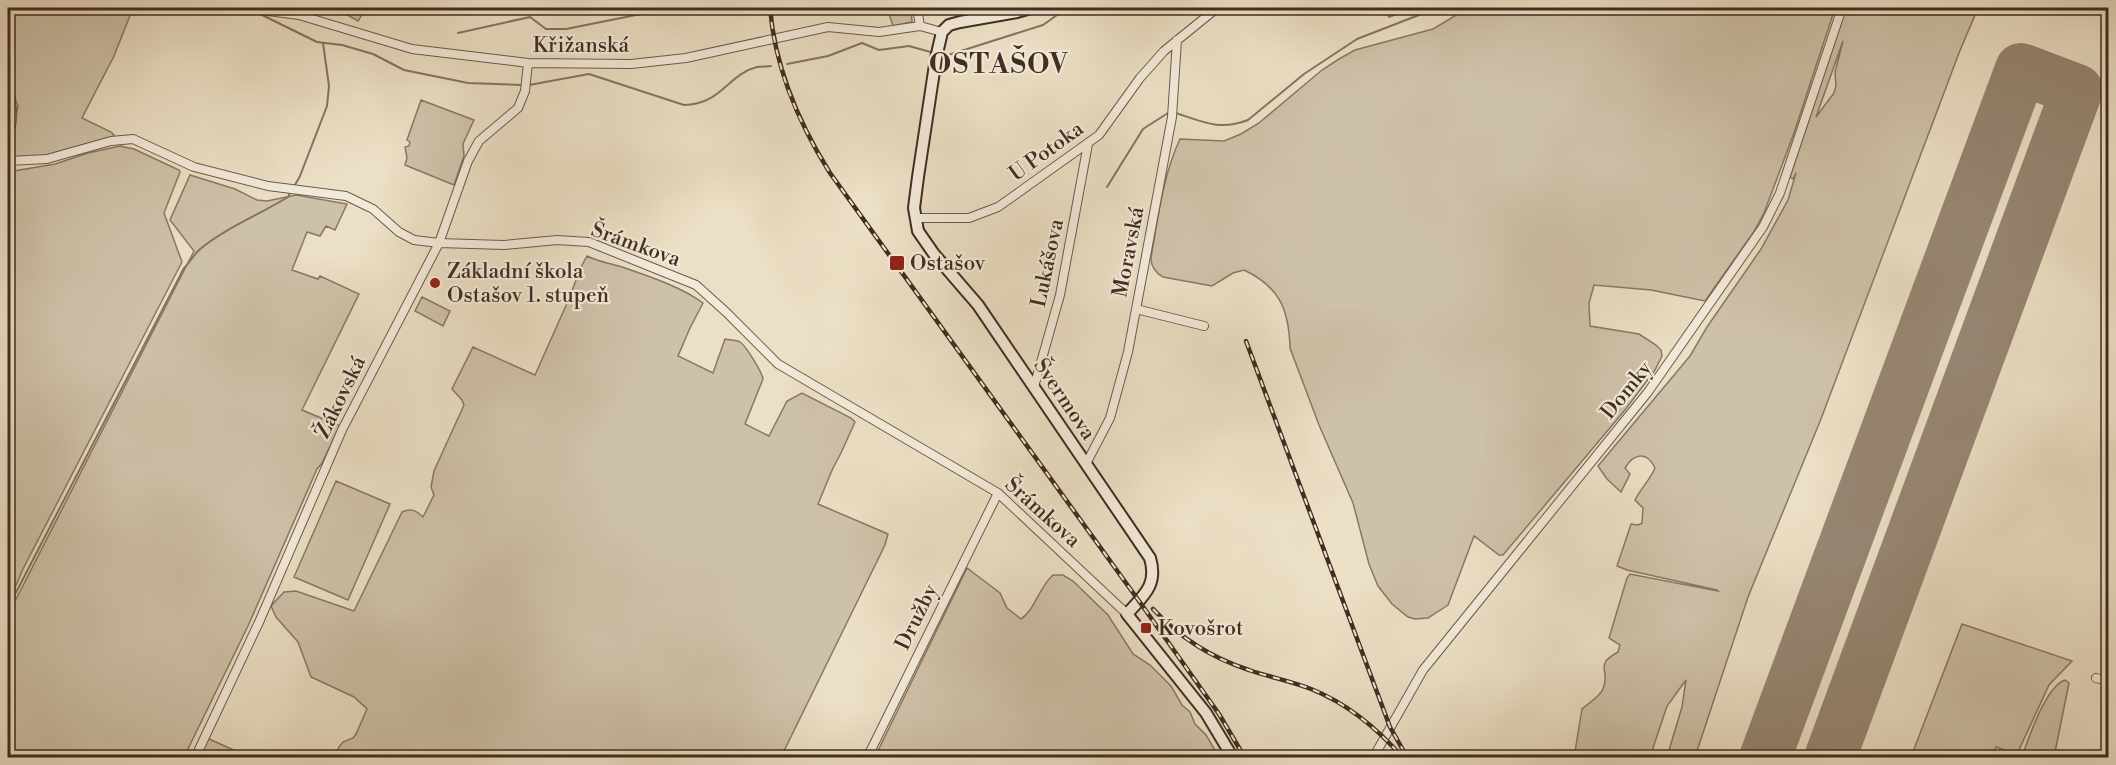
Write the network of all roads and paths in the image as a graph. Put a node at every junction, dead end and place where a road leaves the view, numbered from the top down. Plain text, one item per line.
1 (244, 8) edge
2 (917, 8) edge
3 (1031, 8) edge
4 (1217, 8) edge
5 (1842, 8) edge
6 (920, 26) junction
7 (942, 32) junction
8 (1177, 40) junction
9 (528, 63) junction
10 (8, 90) edge
11 (8, 137) edge
12 (1088, 144) junction
13 (8, 161) edge
14 (916, 218) junction
15 (438, 243) junction
16 (1136, 309) junction
17 (1204, 326) dead end
18 (1034, 387) junction
19 (1086, 464) junction
20 (998, 493) junction
21 (1126, 614) junction
22 (2096, 678) dead end
23 (2109, 681) edge
24 (195, 758) edge
25 (867, 758) edge
26 (1233, 758) edge
27 (1373, 758) edge

1 - 9 street, Křižanská
2 - 6 street
3 - 7 street
4 - 8 street, U Potoka
5 - 27 street, Domky
6 - 7 street, Křižanská
6 - 9 street, Křižanská
7 - 14 street, Švermova
8 - 12 street, U Potoka
8 - 16 street, Moravská
9 - 15 street, Žákovská
10 - 11 street
12 - 14 street, U Potoka
12 - 18 street, Lukášova
13 - 15 street, Šrámkova
14 - 18 street, Švermova
15 - 20 street, Šrámkova
15 - 24 street, Žákovská
16 - 17 street
16 - 19 street, Moravská
18 - 19 street, Švermova
19 - 21 street, Švermova
20 - 21 street, Šrámkova
20 - 25 street, Družby
21 - 26 street
22 - 23 street

